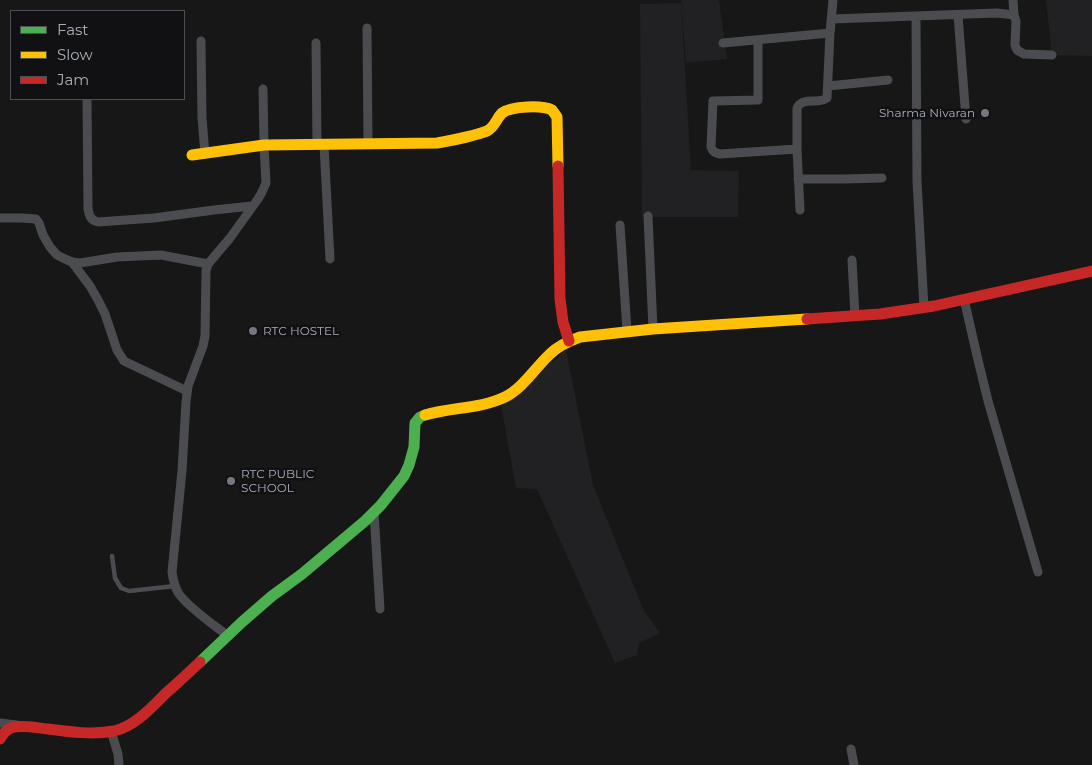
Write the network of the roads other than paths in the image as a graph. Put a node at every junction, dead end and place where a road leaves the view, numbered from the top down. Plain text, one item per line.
1 (833, 0) edge
2 (1013, 0) edge
3 (958, 15) junction
4 (1014, 15) junction
5 (916, 16) junction
6 (832, 18) junction
7 (367, 28) dead end
8 (830, 33) junction
9 (758, 40) junction
10 (201, 41) dead end
11 (316, 43) dead end
12 (723, 43) dead end
13 (1052, 55) dead end
14 (888, 80) dead end
15 (828, 86) junction
16 (263, 89) dead end
17 (86, 100) edge
18 (966, 119) dead end
19 (368, 144) junction
20 (264, 145) junction
21 (320, 145) junction
22 (797, 149) junction
23 (205, 154) junction
24 (192, 155) dead end
25 (882, 178) dead end
26 (798, 179) junction
27 (252, 206) junction
28 (800, 210) dead end
29 (648, 216) dead end
30 (0, 218) edge
31 (620, 225) dead end
32 (330, 259) dead end
33 (852, 260) dead end
34 (72, 262) junction
35 (208, 264) junction
36 (1092, 271) edge
37 (964, 299) junction
38 (924, 308) junction
39 (855, 316) junction
40 (653, 329) junction
41 (627, 332) junction
42 (569, 341) junction
43 (187, 391) junction
44 (374, 512) junction
45 (112, 556) dead end
46 (1038, 572) dead end
47 (175, 585) junction
48 (380, 609) dead end
49 (228, 636) junction
50 (0, 723) edge
51 (20, 726) junction
52 (112, 731) junction
53 (0, 739) edge
54 (851, 749) dead end
55 (119, 765) edge
56 (854, 765) edge

1 - 6 street
2 - 4 street
3 - 4 street
3 - 5 street
3 - 18 street
4 - 13 street
5 - 6 street
5 - 38 street
6 - 8 street
7 - 19 street
8 - 9 street
8 - 15 street
9 - 12 street
9 - 22 street
10 - 23 street
11 - 21 street
14 - 15 street
15 - 22 street
16 - 20 street
17 - 27 street
19 - 21 street
19 - 42 street
20 - 21 street
20 - 23 street
20 - 27 street
21 - 32 street
22 - 26 street
23 - 24 street
25 - 26 street
26 - 28 street
27 - 35 street
29 - 40 street
30 - 34 street
31 - 41 street
33 - 39 street
34 - 35 street
34 - 43 street
35 - 43 street
36 - 37 street
37 - 38 street
37 - 46 street
38 - 39 street
39 - 40 street
40 - 41 street
41 - 42 street
42 - 44 street
43 - 47 street
44 - 48 street
44 - 49 street
45 - 47 lane
47 - 49 street
49 - 52 street
50 - 51 street
51 - 52 street
51 - 53 street
52 - 55 street
54 - 56 street

